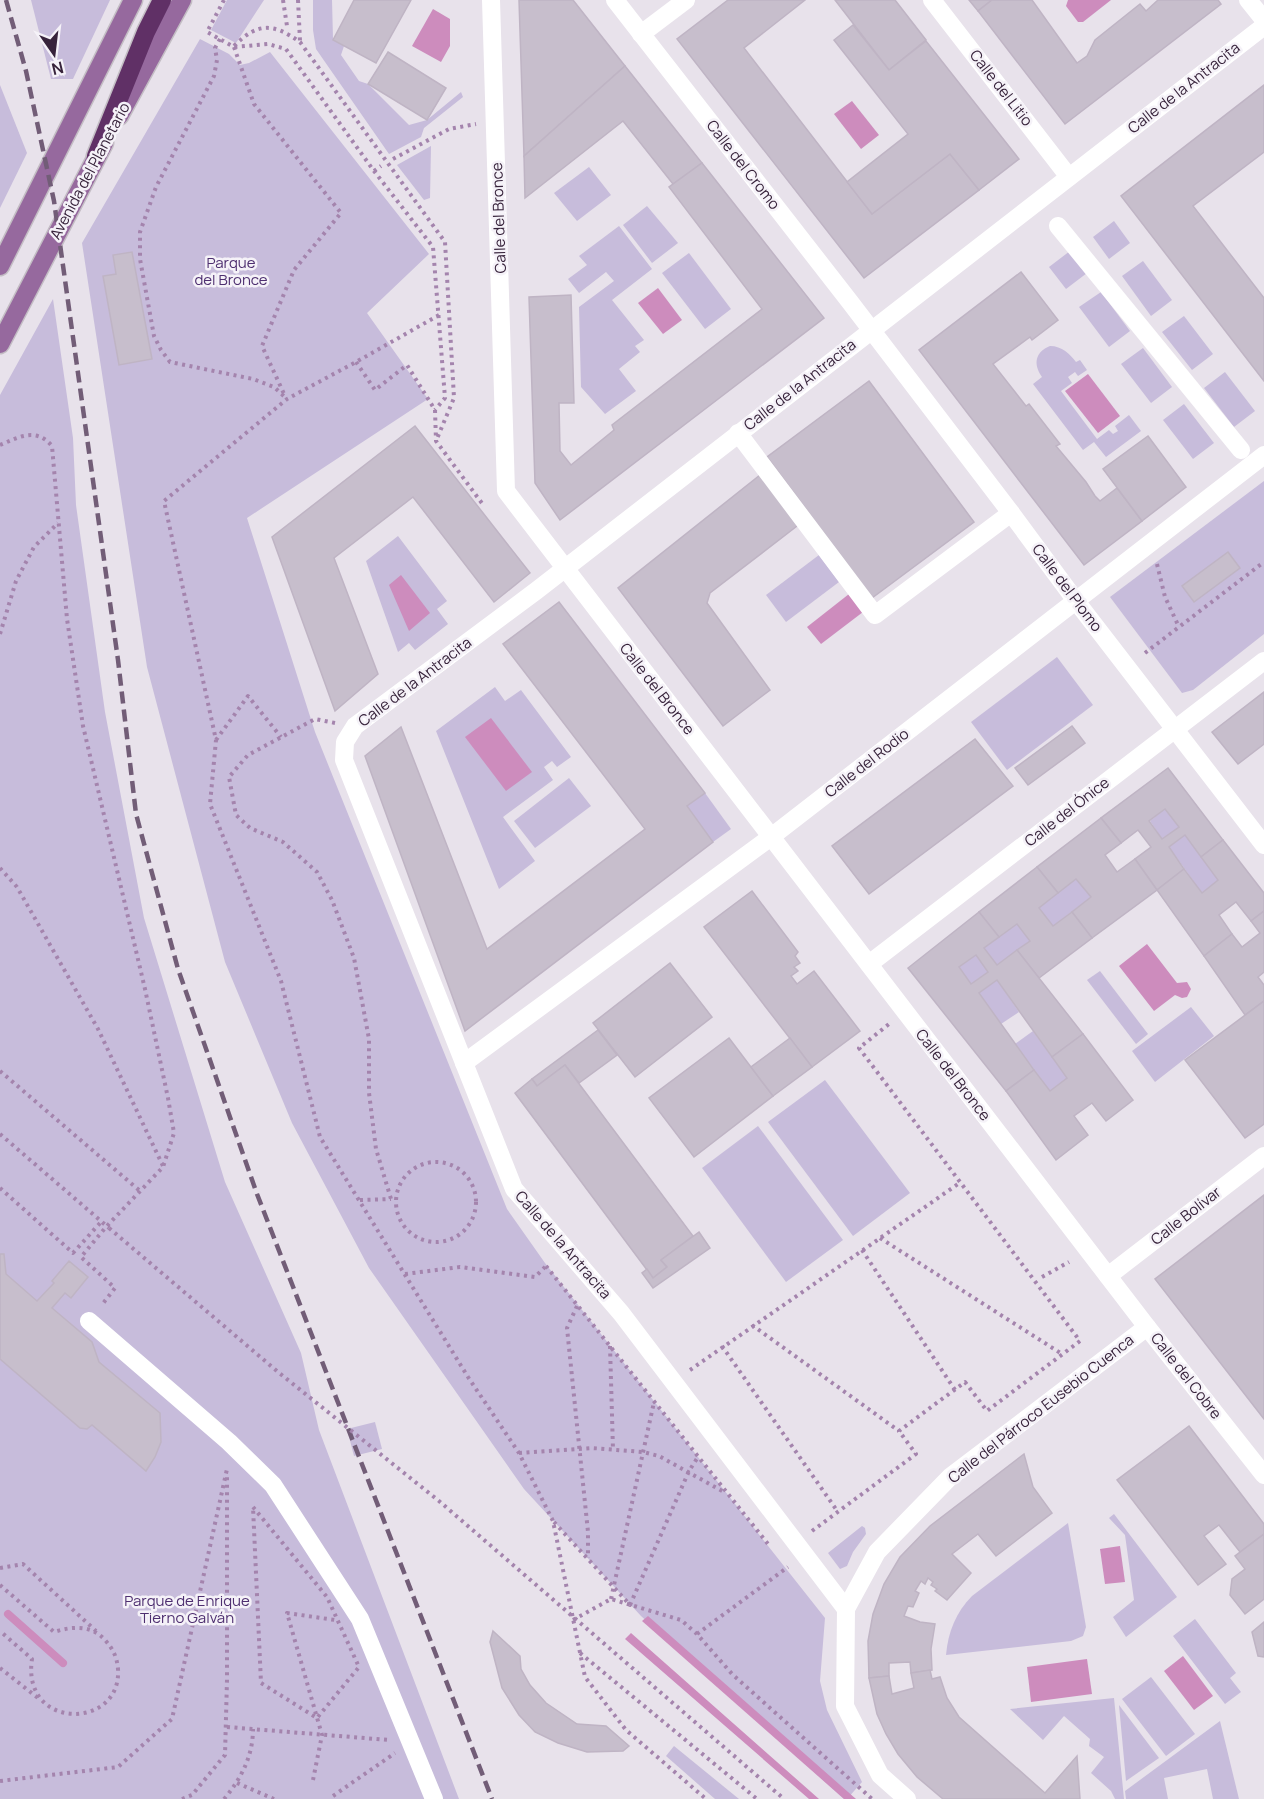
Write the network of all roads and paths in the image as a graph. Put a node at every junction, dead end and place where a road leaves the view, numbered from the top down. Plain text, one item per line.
1 (133, 0) edge
2 (162, 0) edge
3 (183, 0) edge
4 (224, 0) edge
5 (283, 0) edge
6 (298, 0) edge
7 (490, 0) edge
8 (615, 0) edge
9 (686, 0) edge
10 (932, 0) edge
11 (1248, 0) edge
12 (1264, 20) edge
13 (287, 26) dead end
14 (1264, 26) edge
15 (641, 34) junction
16 (220, 39) junction
17 (300, 42) junction
18 (234, 47) junction
19 (477, 124) dead end
20 (96, 156) junction
21 (393, 159) dead end
22 (381, 166) dead end
23 (374, 171) junction
24 (1069, 177) junction
25 (1058, 226) dead end
26 (0, 266) edge
27 (439, 315) junction
28 (870, 330) junction
29 (0, 344) edge
30 (356, 363) junction
31 (287, 399) junction
32 (435, 410) junction
33 (738, 433) junction
34 (436, 441) junction
35 (0, 446) edge
36 (1241, 450) dead end
37 (1264, 455) edge
38 (484, 506) dead end
39 (1011, 513) junction
40 (59, 523) junction
41 (1155, 557) dead end
42 (1264, 562) edge
43 (564, 568) junction
44 (1076, 601) junction
45 (1179, 627) junction
46 (0, 634) edge
47 (1145, 653) dead end
48 (1264, 661) edge
49 (337, 723) dead end
50 (1175, 729) junction
51 (281, 737) junction
52 (216, 740) junction
53 (771, 837) junction
54 (1264, 845) edge
55 (0, 868) edge
56 (869, 964) junction
57 (892, 1022) dead end
58 (464, 1064) junction
59 (0, 1071) edge
60 (0, 1134) edge
61 (1264, 1156) edge
62 (163, 1167) junction
63 (961, 1182) junction
64 (0, 1188) edge
65 (140, 1191) junction
66 (393, 1199) junction
67 (359, 1200) junction
68 (101, 1222) junction
69 (107, 1228) junction
70 (880, 1238) junction
71 (862, 1250) junction
72 (550, 1262) dead end
73 (1069, 1262) dead end
74 (546, 1266) junction
75 (405, 1274) junction
76 (1108, 1276) junction
77 (1042, 1277) dead end
78 (577, 1306) junction
79 (89, 1321) joint
80 (752, 1325) junction
81 (1147, 1327) junction
82 (610, 1346) junction
83 (722, 1346) junction
84 (1062, 1354) junction
85 (682, 1376) dead end
86 (956, 1390) junction
87 (654, 1401) junction
88 (899, 1431) junction
89 (578, 1449) junction
90 (613, 1450) junction
91 (643, 1452) junction
92 (519, 1453) junction
93 (698, 1457) junction
94 (690, 1471) junction
95 (1264, 1475) edge
96 (728, 1494) junction
97 (838, 1512) junction
98 (553, 1521) junction
99 (810, 1533) dead end
100 (774, 1551) dead end
101 (588, 1558) junction
102 (781, 1559) dead end
103 (794, 1562) dead end
104 (788, 1566) junction
105 (0, 1568) edge
106 (613, 1587) junction
107 (1, 1588) edge
108 (610, 1599) junction
109 (630, 1605) junction
110 (846, 1609) junction
111 (337, 1620) junction
112 (573, 1620) junction
113 (0, 1630) edge
114 (697, 1634) junction
115 (103, 1637) junction
116 (580, 1653) junction
117 (0, 1668) edge
118 (44, 1703) junction
119 (317, 1718) junction
120 (227, 1727) junction
121 (253, 1729) junction
122 (322, 1735) junction
123 (410, 1742) junction
124 (313, 1780) dead end
125 (0, 1781) edge
126 (237, 1783) junction
127 (333, 1796) dead end
128 (193, 1797) edge
129 (182, 1799) edge
130 (224, 1799) edge
131 (274, 1799) edge
132 (434, 1799) edge
133 (706, 1799) edge
134 (757, 1799) edge
135 (784, 1799) edge
136 (872, 1799) edge
137 (907, 1799) edge

1 - 26 main road
2 - 20 highway
3 - 20 main road, Avenida del Planetario
4 - 16 path
5 - 13 path
6 - 17 path
7 - 43 street, Calle del Bronce
8 - 15 street, Calle del Cromo
9 - 15 street
10 - 24 street, Calle del Litio
11 - 12 street
14 - 24 street, Calle de la Antracita
15 - 28 street, Calle del Cromo
16 - 18 path
16 - 31 path
17 - 18 path
17 - 34 path
18 - 23 path
18 - 31 path
19 - 21 path
20 - 29 main road, Avenida del Planetario
22 - 23 path
23 - 27 path
24 - 28 street, Calle de la Antracita
25 - 36 street
27 - 30 path
27 - 32 path
28 - 33 street, Calle de la Antracita
28 - 39 street, Calle del Plomo
30 - 31 path
30 - 32 path
31 - 52 path
32 - 34 path
33 - 39 street
33 - 43 street, Calle de la Antracita
34 - 38 path
35 - 40 path
37 - 44 street, Calle del Rodio
39 - 44 street, Calle del Plomo
40 - 46 path
40 - 62 path
41 - 45 path
42 - 45 path
43 - 53 street, Calle del Bronce
43 - 58 street, Calle de la Antracita
44 - 50 street, Calle del Plomo
44 - 53 street, Calle del Rodio
45 - 47 path
48 - 50 street, Calle del Ónice
49 - 51 path
50 - 54 street, Calle del Plomo
50 - 56 street, Calle del Ónice
51 - 52 path
51 - 66 path
52 - 67 path
53 - 56 street, Calle del Bronce
53 - 58 street, Calle del Rodio
55 - 62 path
56 - 76 street, Calle del Bronce
57 - 63 path
58 - 110 street, Calle de la Antracita
59 - 65 path
60 - 68 path
61 - 76 street, Calle Bolívar
62 - 65 path
63 - 70 path
63 - 84 path
64 - 68 path
65 - 69 path
66 - 66 path
66 - 67 path
67 - 75 path
68 - 69 path
69 - 79 path
69 - 135 path, bridge
70 - 71 path
70 - 84 path
71 - 80 path
71 - 86 path
72 - 74 path
73 - 77 path
74 - 75 path
74 - 78 path
75 - 92 path
76 - 81 street, Calle del Cobre
78 - 82 path
78 - 89 path
79 - 123 street
80 - 83 path
80 - 88 path
81 - 95 street, Calle del Cobre
81 - 110 street, Calle del Párroco Eusebio Cuenca
82 - 87 path
82 - 90 path
83 - 85 path
83 - 97 path
84 - 86 path
86 - 88 path
87 - 91 path
87 - 93 path
88 - 97 path
89 - 90 path
89 - 92 path
89 - 101 path
90 - 91 path
91 - 94 path
91 - 106 path
92 - 98 path
93 - 94 path
93 - 96 path
94 - 96 path
94 - 109 path
96 - 100 path
97 - 99 path
98 - 101 path
98 - 112 path
101 - 106 path
102 - 104 path
103 - 104 path
104 - 114 path
105 - 115 path
106 - 108 path
106 - 109 path
107 - 115 path
108 - 109 path
108 - 112 path
109 - 114 path
110 - 137 street, Calle del Párroco Eusebio Cuenca
111 - 119 path
111 - 119 path
111 - 119 path
112 - 116 path
113 - 118 path
114 - 136 path
115 - 118 path
116 - 133 path
116 - 134 path
117 - 118 path
119 - 122 path
120 - 121 path
120 - 125 path
120 - 128 path
121 - 122 path
121 - 126 path
122 - 123 path
122 - 124 path
123 - 127 path
123 - 132 street
126 - 130 path
126 - 131 path
128 - 129 path

